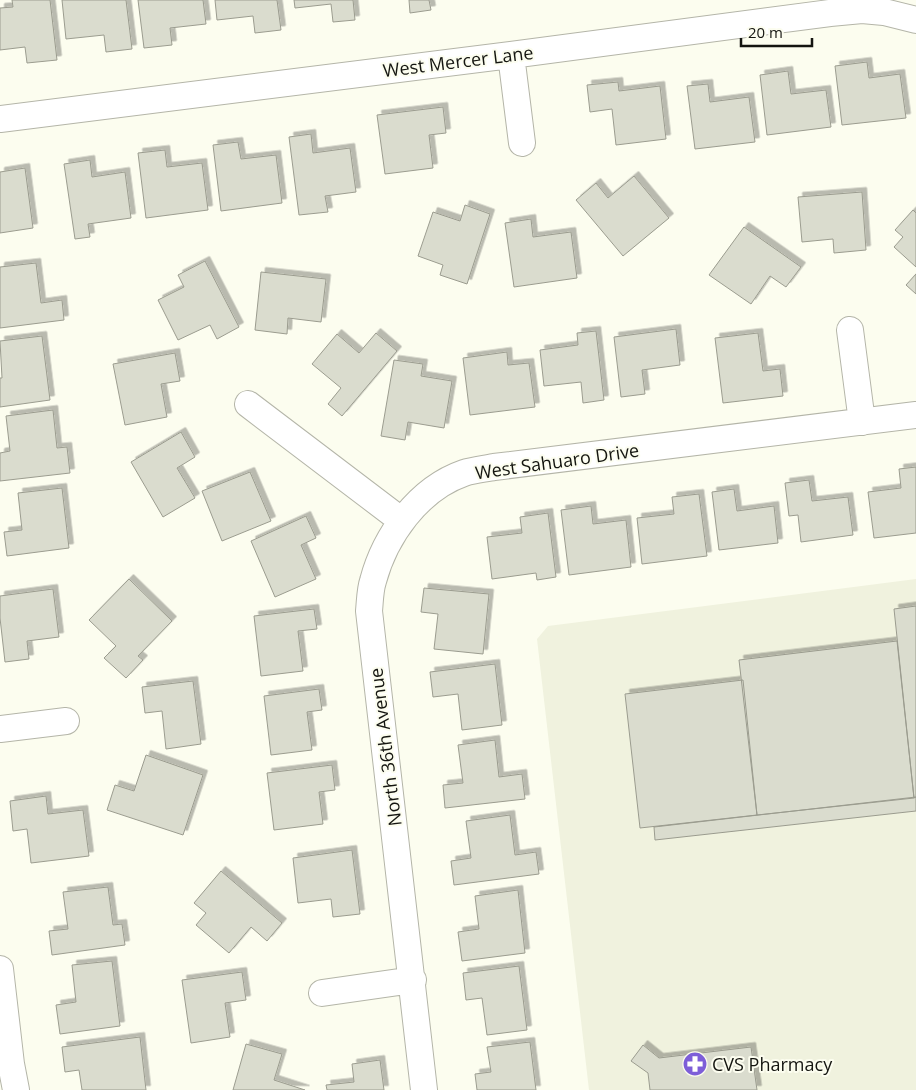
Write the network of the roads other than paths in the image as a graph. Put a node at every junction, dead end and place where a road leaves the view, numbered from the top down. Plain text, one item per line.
1 (916, 20) edge
2 (511, 55) junction
3 (0, 119) edge
4 (522, 143) dead end
5 (850, 330) dead end
6 (248, 404) dead end
7 (916, 415) edge
8 (862, 422) junction
9 (402, 521) junction
10 (66, 721) dead end
11 (0, 729) edge
12 (0, 970) edge
13 (413, 980) junction
14 (322, 993) dead end
15 (16, 1090) edge
16 (424, 1090) edge

1 - 2 street, West Mercer Lane
2 - 3 street, West Mercer Lane
2 - 4 street
5 - 8 street
6 - 9 street
7 - 8 street, West Sahuaro Drive
8 - 9 street, West Sahuaro Drive
9 - 13 street, North 36th Avenue
10 - 11 street
12 - 15 street
13 - 14 street
13 - 16 street, North 36th Avenue

